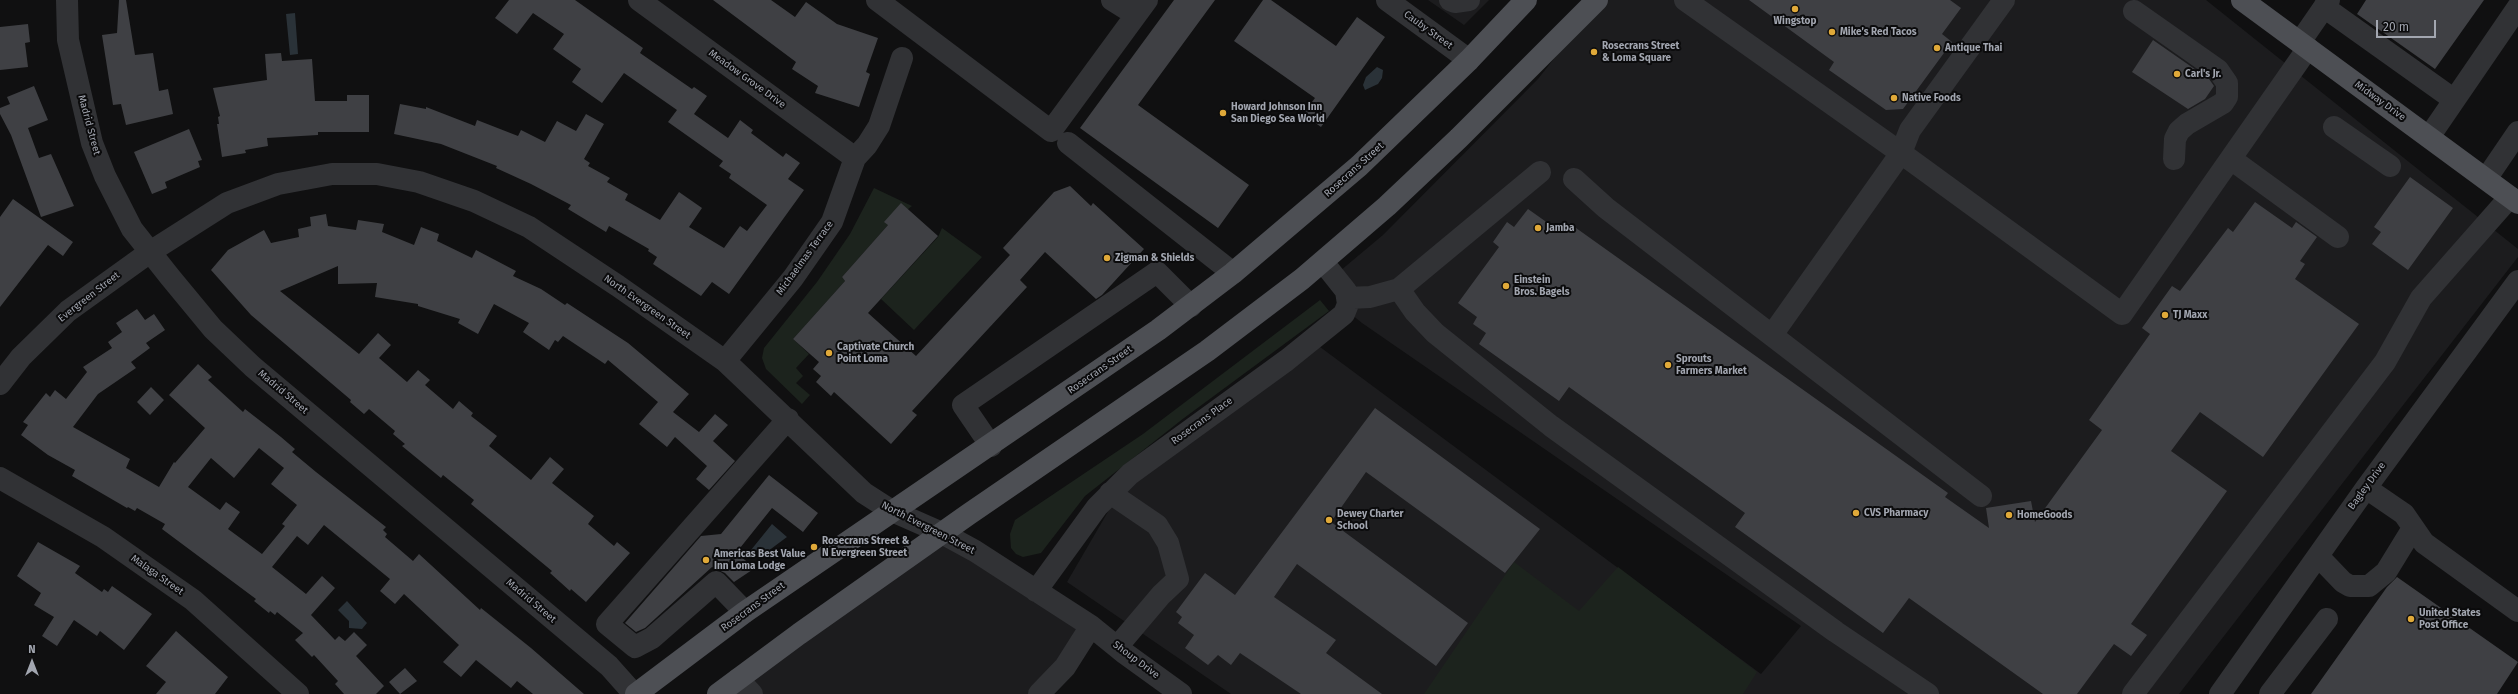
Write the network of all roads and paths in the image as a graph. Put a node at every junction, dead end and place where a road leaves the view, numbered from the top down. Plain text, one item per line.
1 (67, 0) edge
2 (639, 0) edge
3 (877, 0) edge
4 (1112, 0) edge
5 (1387, 0) edge
6 (1450, 0) edge
7 (1469, 0) edge
8 (1526, 0) edge
9 (1597, 0) edge
10 (1684, 0) edge
11 (2004, 0) edge
12 (2242, 0) edge
13 (2326, 4) edge
14 (2518, 7) edge
15 (1142, 8) edge
16 (2134, 11) dead end
17 (2304, 45) junction
18 (902, 58) dead end
19 (1469, 60) junction
20 (2453, 99) junction
21 (2334, 127) dead end
22 (2518, 132) edge
23 (2429, 137) junction
24 (1068, 143) dead end
25 (1901, 153) junction
26 (855, 158) junction
27 (2174, 159) dead end
28 (2231, 159) junction
29 (2390, 166) dead end
30 (1540, 172) dead end
31 (1574, 179) dead end
32 (2486, 179) junction
33 (2514, 200) edge
34 (2338, 237) dead end
35 (150, 252) junction
36 (1323, 262) junction
37 (1233, 273) junction
38 (2518, 280) edge
39 (1400, 289) junction
40 (1348, 298) junction
41 (1191, 306) junction
42 (1772, 335) junction
43 (725, 360) junction
44 (0, 384) edge
45 (788, 419) junction
46 (991, 446) junction
47 (0, 478) edge
48 (2366, 488) junction
49 (1110, 493) junction
50 (1981, 496) dead end
51 (892, 511) junction
52 (2413, 528) junction
53 (942, 533) junction
54 (2318, 556) junction
55 (1036, 591) junction
56 (2518, 611) edge
57 (745, 612) junction
58 (2327, 619) dead end
59 (1091, 626) junction
60 (1117, 647) junction
61 (745, 686) edge
62 (298, 694) edge
63 (635, 694) edge
64 (718, 694) edge
65 (1038, 694) edge
66 (1181, 694) edge
67 (1928, 694) edge
68 (2133, 694) edge
69 (2220, 694) edge
70 (2270, 694) edge

1 - 35 street, Madrid Street
2 - 26 street, Meadow Grove Drive
3 - 15 street
4 - 15 street
5 - 19 street, Cauby Street
6 - 7 street
8 - 19 main road, Rosecrans Street
9 - 36 main road
10 - 25 street
11 - 25 street
12 - 17 main road, Midway Drive
13 - 17 street
13 - 20 street
14 - 20 street
16 - 27 street
17 - 23 main road, Midway Drive
17 - 28 street
18 - 26 street, Michaelmas Terrace
19 - 37 main road, Rosecrans Street
20 - 23 street
21 - 29 street
22 - 32 street
23 - 32 main road, Midway Drive
24 - 37 street
25 - 28 street
25 - 42 street
26 - 43 street, Michaelmas Terrace
28 - 34 street
30 - 39 street
31 - 42 street
32 - 33 main road, Midway Drive
33 - 68 street
35 - 43 street, North Evergreen Street
35 - 44 street, Evergreen Street
35 - 63 street, Madrid Street
36 - 40 street
36 - 53 main road
37 - 41 main road, Rosecrans Street
38 - 48 street, Bagley Drive
39 - 40 street
39 - 67 street
40 - 49 street, Rosecrans Place
41 - 46 main road, Rosecrans Street
41 - 46 street
42 - 50 street
43 - 45 street, North Evergreen Street
45 - 51 street, North Evergreen Street
45 - 57 street
46 - 51 main road, Rosecrans Street
47 - 62 street, Malaga Street
48 - 52 street
48 - 54 street, Bagley Drive
49 - 55 street, Rosecrans Place
49 - 60 street
51 - 53 street, North Evergreen Street
51 - 57 main road, Rosecrans Street
52 - 54 street
52 - 56 street
53 - 55 street, North Evergreen Street
53 - 61 main road
54 - 69 street, Bagley Drive
55 - 59 street, North Evergreen Street
57 - 63 main road, Rosecrans Street
58 - 70 street
59 - 60 street, Shoup Drive
59 - 65 street
60 - 66 street, Shoup Drive
61 - 64 main road

